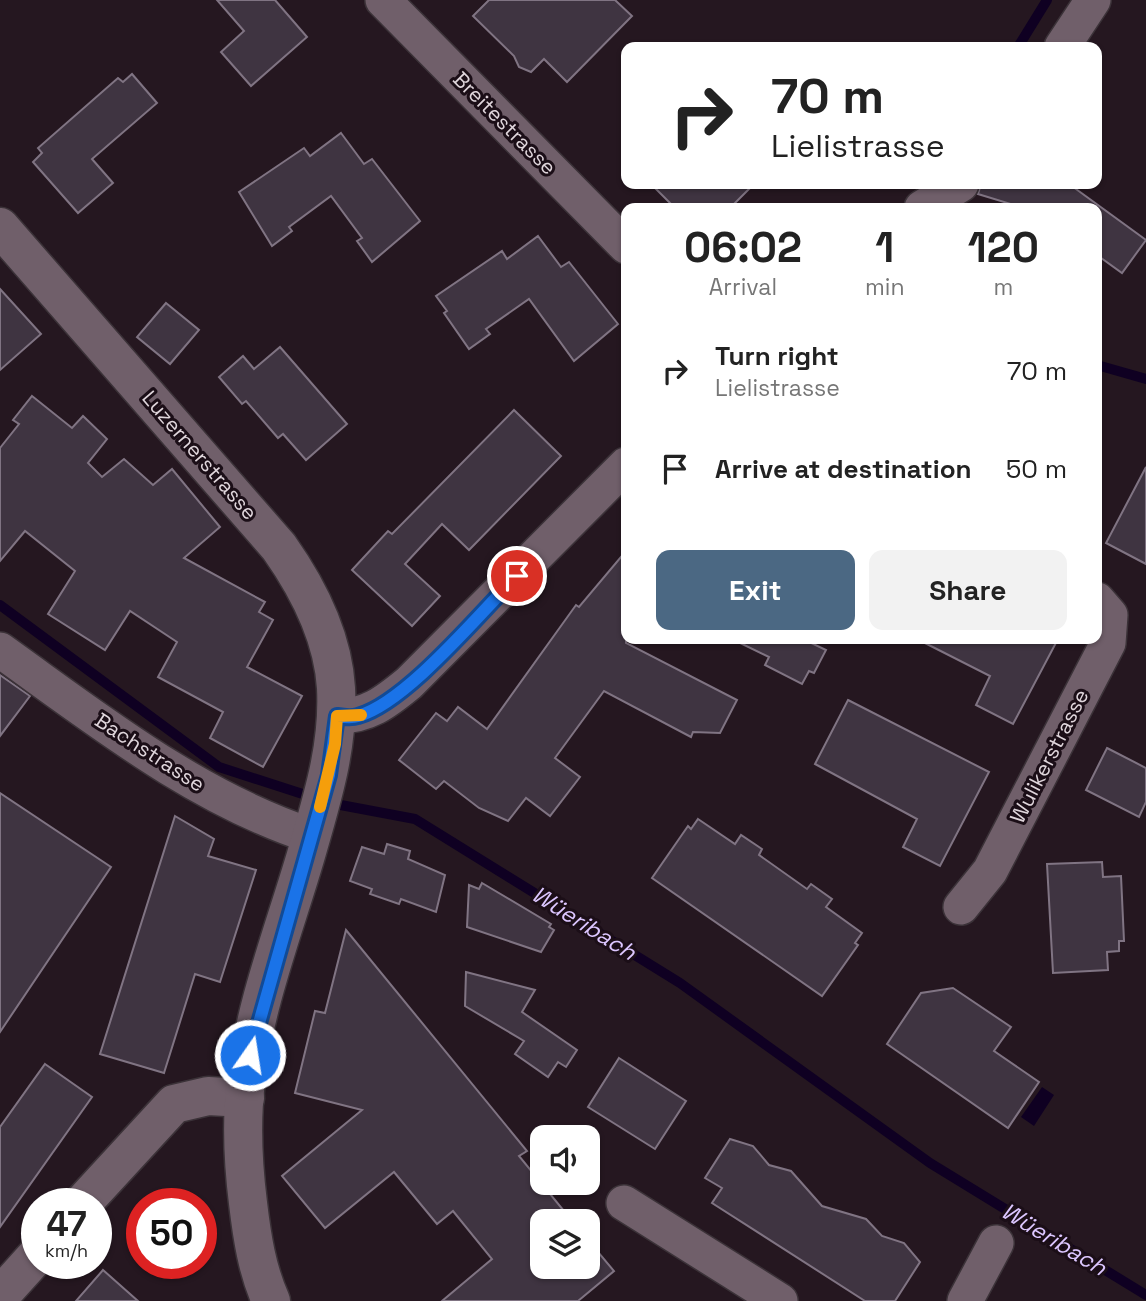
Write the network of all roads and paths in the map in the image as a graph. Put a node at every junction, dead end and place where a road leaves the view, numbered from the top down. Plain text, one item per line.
1 (383, 0) edge
2 (1093, 0) edge
3 (1065, 42) edge
4 (953, 189) edge
5 (930, 203) edge
6 (0, 227) edge
7 (621, 241) edge
8 (621, 470) edge
9 (1102, 606) edge
10 (0, 650) edge
11 (337, 716) junction
12 (320, 807) junction
13 (961, 907) dead end
14 (245, 1098) junction
15 (97, 1188) edge
16 (624, 1203) dead end
17 (996, 1243) dead end
18 (21, 1273) edge
19 (0, 1296) edge
20 (271, 1301) edge
21 (780, 1301) edge
22 (965, 1301) edge

1 - 7 street, Breitestrasse
2 - 3 street
4 - 5 street
6 - 11 main road, Luzernerstrasse
8 - 11 street
9 - 13 street, Wulikerstrasse
10 - 12 street, Bachstrasse
11 - 12 main road, Luzernerstrasse
12 - 14 main road, Luzernerstrasse
14 - 15 main road
14 - 20 main road, Luzernerstrasse
16 - 21 street
17 - 22 street
18 - 19 main road

